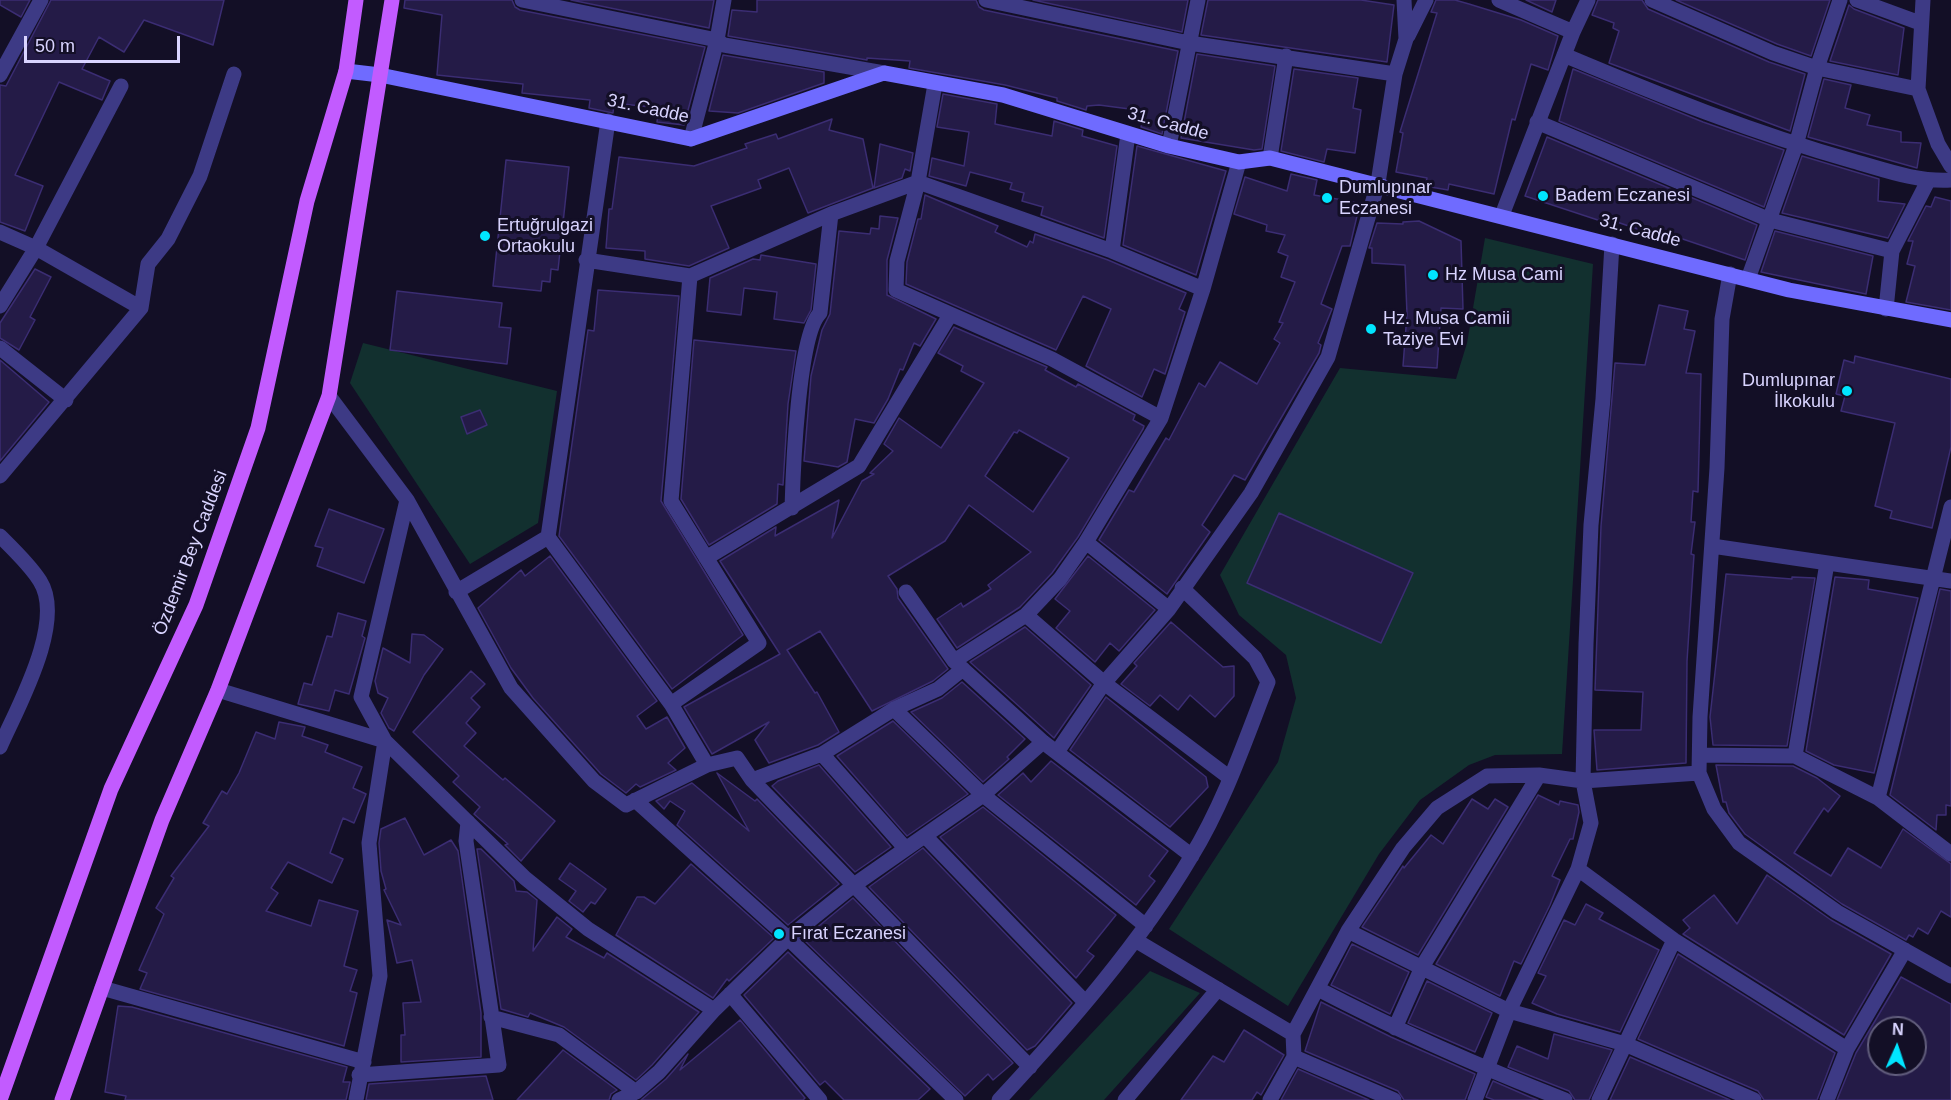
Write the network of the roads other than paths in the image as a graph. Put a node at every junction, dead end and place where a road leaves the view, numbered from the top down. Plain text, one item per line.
1 (41, 0) edge
2 (356, 0) edge
3 (392, 0) edge
4 (522, 0) edge
5 (724, 0) edge
6 (987, 0) edge
7 (1198, 0) edge
8 (1404, 0) edge
9 (1426, 0) edge
10 (1588, 0) edge
11 (1652, 0) edge
12 (1840, 0) edge
13 (1857, 0) edge
14 (1923, 0) edge
15 (1508, 2) edge
16 (1920, 23) junction
17 (1573, 32) junction
18 (1406, 39) junction
19 (717, 40) junction
20 (1189, 43) junction
21 (1564, 55) junction
22 (1286, 56) junction
23 (1817, 68) junction
24 (346, 71) junction
25 (884, 73) junction
26 (234, 74) dead end
27 (1395, 74) junction
28 (0, 75) edge
29 (380, 75) junction
30 (935, 84) junction
31 (122, 86) dead end
32 (1918, 89) junction
33 (608, 122) junction
34 (1537, 122) junction
35 (1128, 134) junction
36 (690, 139) junction
37 (1796, 145) junction
38 (1169, 146) junction
39 (1270, 158) junction
40 (1239, 162) junction
41 (1951, 166) edge
42 (1951, 180) edge
43 (1928, 181) junction
44 (918, 182) junction
45 (1378, 183) junction
46 (831, 214) junction
47 (1502, 215) junction
48 (1770, 220) junction
49 (0, 232) edge
50 (1612, 244) junction
51 (36, 248) junction
52 (1112, 251) junction
53 (1893, 252) junction
54 (586, 260) junction
55 (1730, 274) junction
56 (690, 276) junction
57 (1748, 279) junction
58 (1203, 289) junction
59 (0, 306) edge
60 (141, 308) junction
61 (1886, 309) junction
62 (950, 315) junction
63 (1951, 320) edge
64 (0, 348) edge
65 (329, 396) junction
66 (66, 400) junction
67 (1161, 418) junction
68 (0, 476) edge
69 (407, 500) junction
70 (1951, 507) edge
71 (792, 508) junction
72 (0, 536) edge
73 (548, 537) junction
74 (1086, 542) junction
75 (1712, 546) junction
76 (706, 558) junction
77 (1827, 563) junction
78 (1934, 579) junction
79 (1951, 581) edge
80 (1182, 588) junction
81 (456, 592) junction
82 (906, 592) dead end
83 (1169, 609) junction
84 (1026, 615) junction
85 (959, 665) junction
86 (1104, 683) junction
87 (218, 690) junction
88 (671, 704) junction
89 (894, 709) junction
90 (385, 741) junction
91 (1043, 742) junction
92 (0, 747) edge
93 (1057, 752) junction
94 (822, 754) junction
95 (1700, 755) junction
96 (1795, 756) junction
97 (707, 765) junction
98 (1699, 773) junction
99 (1539, 775) junction
100 (1230, 778) junction
101 (752, 780) junction
102 (1583, 781) junction
103 (983, 795) junction
104 (1878, 798) junction
105 (634, 800) junction
106 (468, 822) junction
107 (925, 836) junction
108 (906, 849) junction
109 (1950, 849) edge
110 (1192, 856) junction
111 (1578, 869) junction
112 (854, 885) junction
113 (1146, 926) junction
114 (1348, 931) junction
115 (788, 939) junction
116 (1135, 940) junction
117 (1674, 940) junction
118 (1905, 950) junction
119 (1422, 967) junction
120 (1951, 976) edge
121 (102, 988) junction
122 (1218, 989) junction
123 (1318, 989) junction
124 (730, 994) junction
125 (1084, 1001) junction
126 (714, 1010) junction
127 (1509, 1011) junction
128 (491, 1017) junction
129 (1395, 1029) junction
130 (1293, 1034) junction
131 (1625, 1044) junction
132 (1847, 1049) junction
133 (1294, 1058) junction
134 (1030, 1067) junction
135 (362, 1068) junction
136 (1485, 1069) junction
137 (636, 1092) junction
138 (1128, 1099) edge
139 (0, 1100) edge
140 (62, 1100) edge
141 (356, 1100) edge
142 (619, 1100) edge
143 (820, 1100) edge
144 (956, 1100) edge
145 (999, 1100) edge
146 (1270, 1100) edge
147 (1395, 1100) edge
148 (1475, 1100) edge
149 (1565, 1100) edge
150 (1599, 1100) edge
151 (1754, 1100) edge
152 (1827, 1100) edge

1 - 28 street
2 - 24 main road, Özdemir Bey Caddesi
3 - 29 main road
4 - 19 street
5 - 19 street
6 - 20 street
7 - 20 street
8 - 18 street
9 - 18 street
10 - 17 street
11 - 23 street
12 - 23 street
13 - 16 street
14 - 16 street
15 - 17 street
16 - 32 street
17 - 21 street
18 - 27 street
19 - 25 street
19 - 36 street
20 - 22 street
20 - 38 street
21 - 34 street
21 - 37 street
22 - 27 street
22 - 39 street
23 - 32 street
23 - 37 street
24 - 29 street, 31. Cadde
24 - 139 main road, Özdemir Bey Caddesi
25 - 30 street, 31. Cadde
25 - 36 street, 31. Cadde
26 - 60 street
27 - 45 street
29 - 33 street, 31. Cadde
29 - 65 main road
30 - 35 street, 31. Cadde
30 - 44 street
31 - 51 street
32 - 41 street
33 - 36 street, 31. Cadde
33 - 54 street
34 - 47 street
34 - 48 street
35 - 38 street, 31. Cadde
35 - 52 street
37 - 43 street
37 - 48 street
38 - 40 street, 31. Cadde
39 - 40 street, 31. Cadde
39 - 45 street, 31. Cadde
40 - 58 street
42 - 43 street
43 - 53 street
44 - 46 street
44 - 52 street
44 - 62 street
45 - 47 street, 31. Cadde
45 - 80 street
46 - 56 street
46 - 71 street
47 - 50 street, 31. Cadde
48 - 53 street
48 - 57 street
49 - 51 street
50 - 55 street, 31. Cadde
50 - 102 street
51 - 59 street
51 - 60 street
52 - 58 street
53 - 61 street
54 - 56 street
54 - 73 street
55 - 57 street, 31. Cadde
55 - 75 street
56 - 76 street
57 - 61 street, 31. Cadde
58 - 67 street
60 - 66 street
61 - 63 street, 31. Cadde
62 - 67 street
62 - 71 street
64 - 66 street
65 - 69 street
65 - 87 main road
66 - 68 street
67 - 74 street
69 - 81 street
69 - 90 street
70 - 78 street
71 - 76 street
72 - 92 street
73 - 81 street
73 - 88 street
74 - 83 street
74 - 84 street
75 - 77 street
75 - 95 street
76 - 88 street
77 - 78 street
77 - 96 street
78 - 79 street
78 - 104 street
80 - 83 street
80 - 100 street
81 - 105 street
82 - 85 street
83 - 86 street
84 - 85 street
84 - 86 street
85 - 89 street
85 - 91 street
86 - 93 street
86 - 100 street
87 - 90 street
87 - 121 main road
88 - 97 street
89 - 94 street
89 - 103 street
90 - 106 street
90 - 135 street
91 - 93 street
91 - 103 street
93 - 110 street
94 - 101 street
94 - 108 street
95 - 96 street
95 - 98 street
96 - 104 street
97 - 101 street
97 - 105 street
98 - 102 street
98 - 118 street
99 - 102 street
99 - 114 street
99 - 119 street
100 - 110 street
101 - 112 street
102 - 111 street
103 - 107 street
103 - 113 street
104 - 109 street
105 - 115 street
106 - 126 street
106 - 128 street
107 - 108 street
107 - 125 street
108 - 112 street
110 - 113 street
111 - 117 street
111 - 127 street
112 - 115 street
112 - 134 street
113 - 116 street
114 - 119 street
114 - 123 street
115 - 124 street
115 - 144 street
116 - 122 street
116 - 125 street
117 - 131 street
117 - 132 street
118 - 120 street
118 - 132 street
119 - 127 street
119 - 129 street
121 - 135 street
121 - 140 main road
122 - 130 street
122 - 138 street
123 - 129 street
123 - 130 street
124 - 126 street
124 - 143 street
125 - 134 street
126 - 137 street
127 - 131 street
127 - 136 street
128 - 135 street
128 - 137 street
129 - 136 street
130 - 133 street
131 - 150 street
131 - 151 street
132 - 152 street
133 - 146 street
133 - 147 street
134 - 145 street
135 - 141 street
136 - 148 street
136 - 149 street
137 - 142 street

